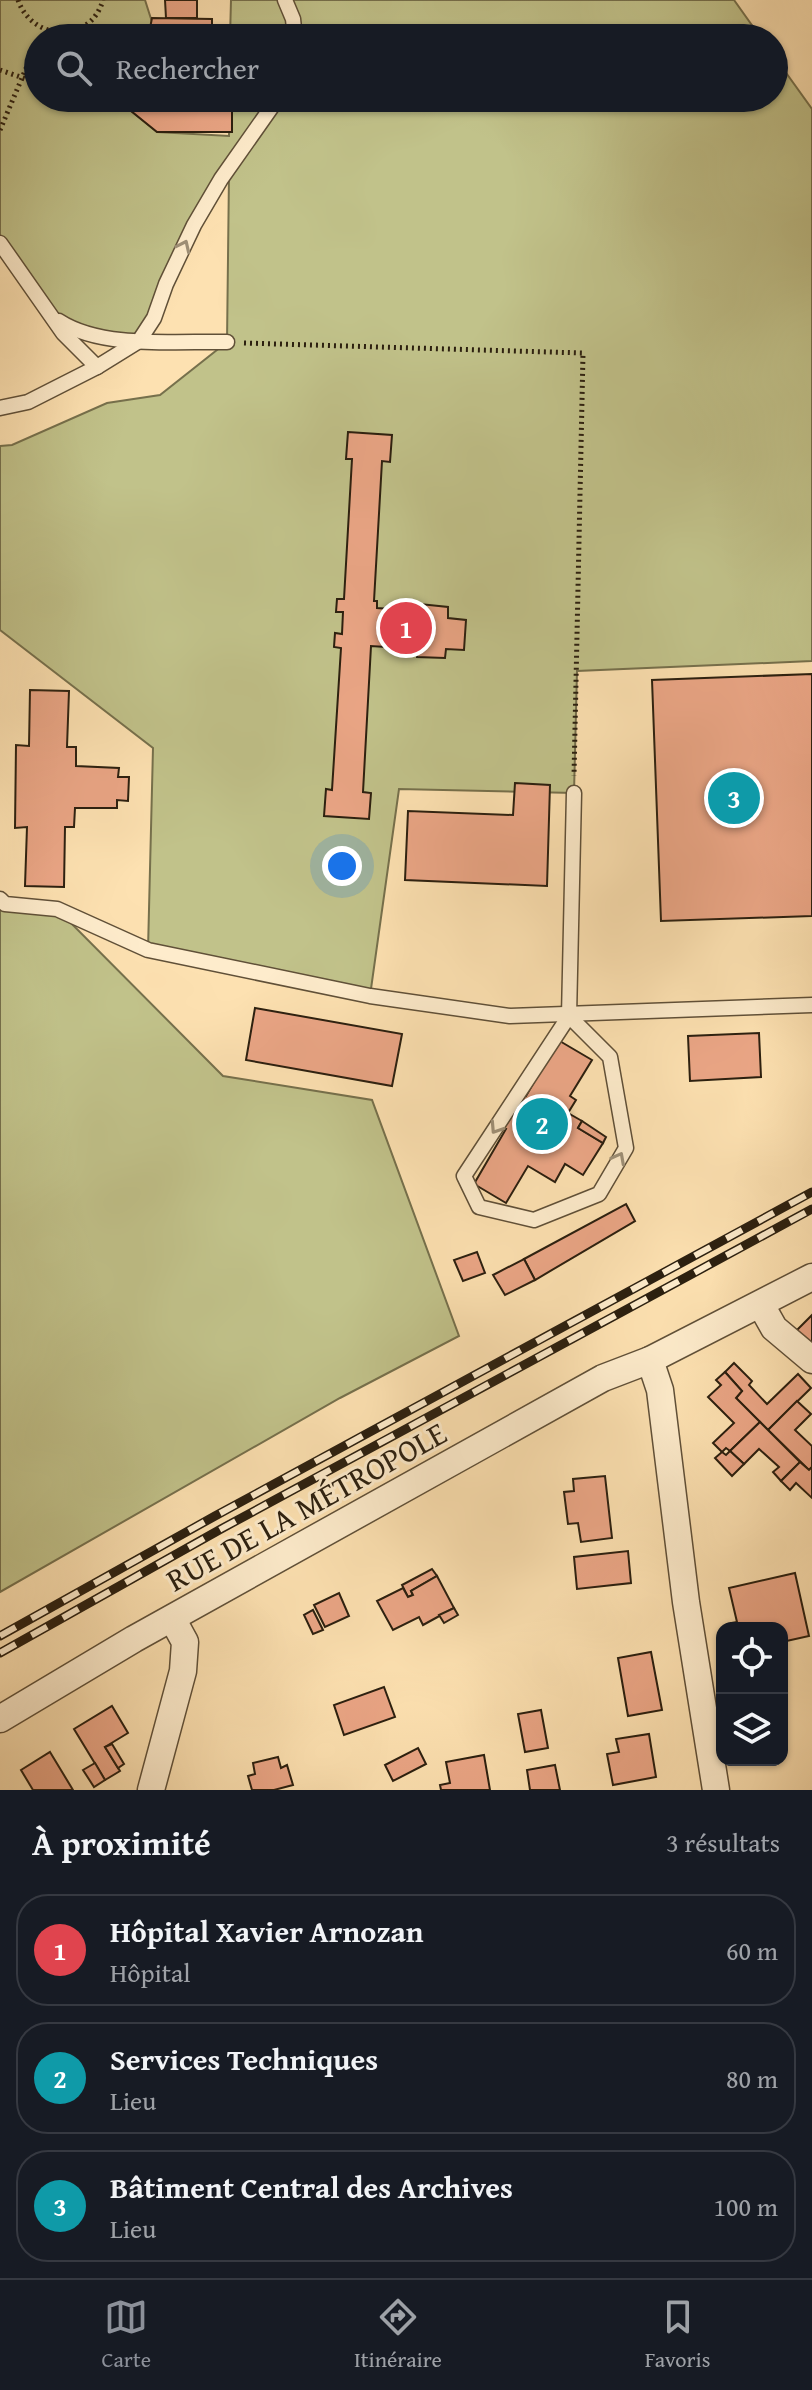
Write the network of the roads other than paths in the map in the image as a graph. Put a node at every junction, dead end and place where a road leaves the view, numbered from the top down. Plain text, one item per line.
1 (285, 0) edge
2 (294, 24) edge
3 (268, 112) edge
4 (0, 243) edge
5 (50, 316) junction
6 (139, 341) junction
7 (227, 342) road end
8 (97, 367) junction
9 (0, 408) edge
10 (574, 793) road end
11 (2, 903) edge
12 (812, 1005) edge
13 (569, 1016) junction
14 (812, 1277) edge
15 (761, 1305) junction
16 (650, 1360) junction
17 (812, 1360) edge
18 (173, 1620) junction
19 (0, 1719) edge
20 (156, 1789) edge
21 (716, 1790) edge

1 - 2 lane
6 -> 3 lane
4 - 5 lane
5 - 6 lane
5 - 8 lane
6 - 7 lane
6 - 8 lane
8 - 9 lane
10 - 13 lane
11 - 13 lane
12 - 13 lane
13 -> 13 lane
14 - 15 street, RUE DE LA MÉTROPOLE
15 - 16 street, RUE DE LA MÉTROPOLE
15 - 17 street
16 - 18 street, RUE DE LA MÉTROPOLE
16 - 21 street
18 - 19 street, RUE DE LA MÉTROPOLE
18 - 20 street

